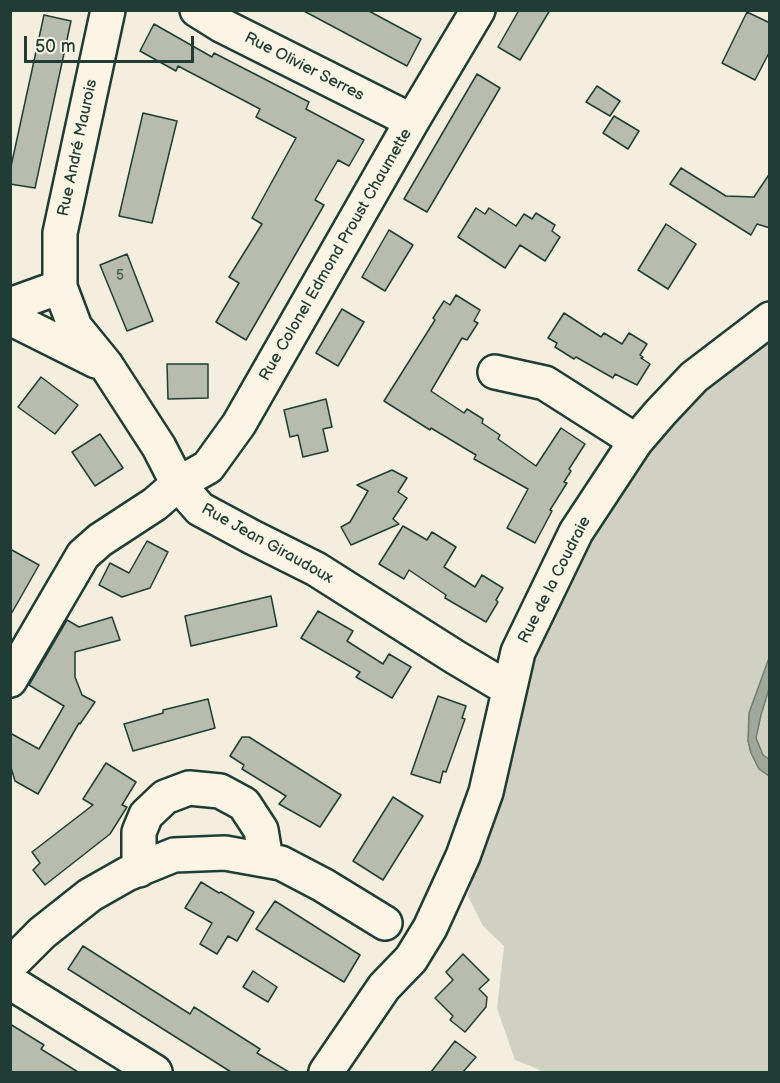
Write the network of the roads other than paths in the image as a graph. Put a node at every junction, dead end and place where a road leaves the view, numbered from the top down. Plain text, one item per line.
1 (108, 10) edge
2 (197, 10) edge
3 (478, 10) edge
4 (412, 121) junction
5 (60, 287) junction
6 (10, 305) edge
7 (10, 318) edge
8 (770, 319) edge
9 (106, 365) junction
10 (495, 372) dead end
11 (636, 441) junction
12 (178, 483) junction
13 (10, 680) edge
14 (510, 686) junction
15 (266, 860) junction
16 (139, 870) junction
17 (441, 902) junction
18 (385, 923) junction
19 (10, 965) edge
20 (10, 982) edge
21 (384, 987) junction
22 (155, 1072) edge
23 (326, 1072) edge

1 - 5 street, Rue André Maurois
2 - 4 street, Rue Olivier Serres
3 - 4 street, Rue Colonel Edmond Proust Chaumette
4 - 12 street, Rue Colonel Edmond Proust Chaumette
5 - 6 street
5 - 9 street, Rue André Maurois
7 - 9 street
8 - 11 street, Rue de la Coudraie
9 - 12 street, Rue Jean Giraudoux
10 - 11 street
11 - 14 street, Rue de la Coudraie
12 - 13 street, Rue Colonel Edmond Proust Chaumette
12 - 14 street, Rue Jean Giraudoux
14 - 17 street, Rue de la Coudraie
15 - 16 street
15 - 16 street
15 - 18 street
16 - 19 street
17 - 18 street
17 - 21 street, Rue de la Coudraie
18 - 21 street, Rue de la Coudraie
20 - 22 street
21 - 23 street, Rue de la Coudraie

